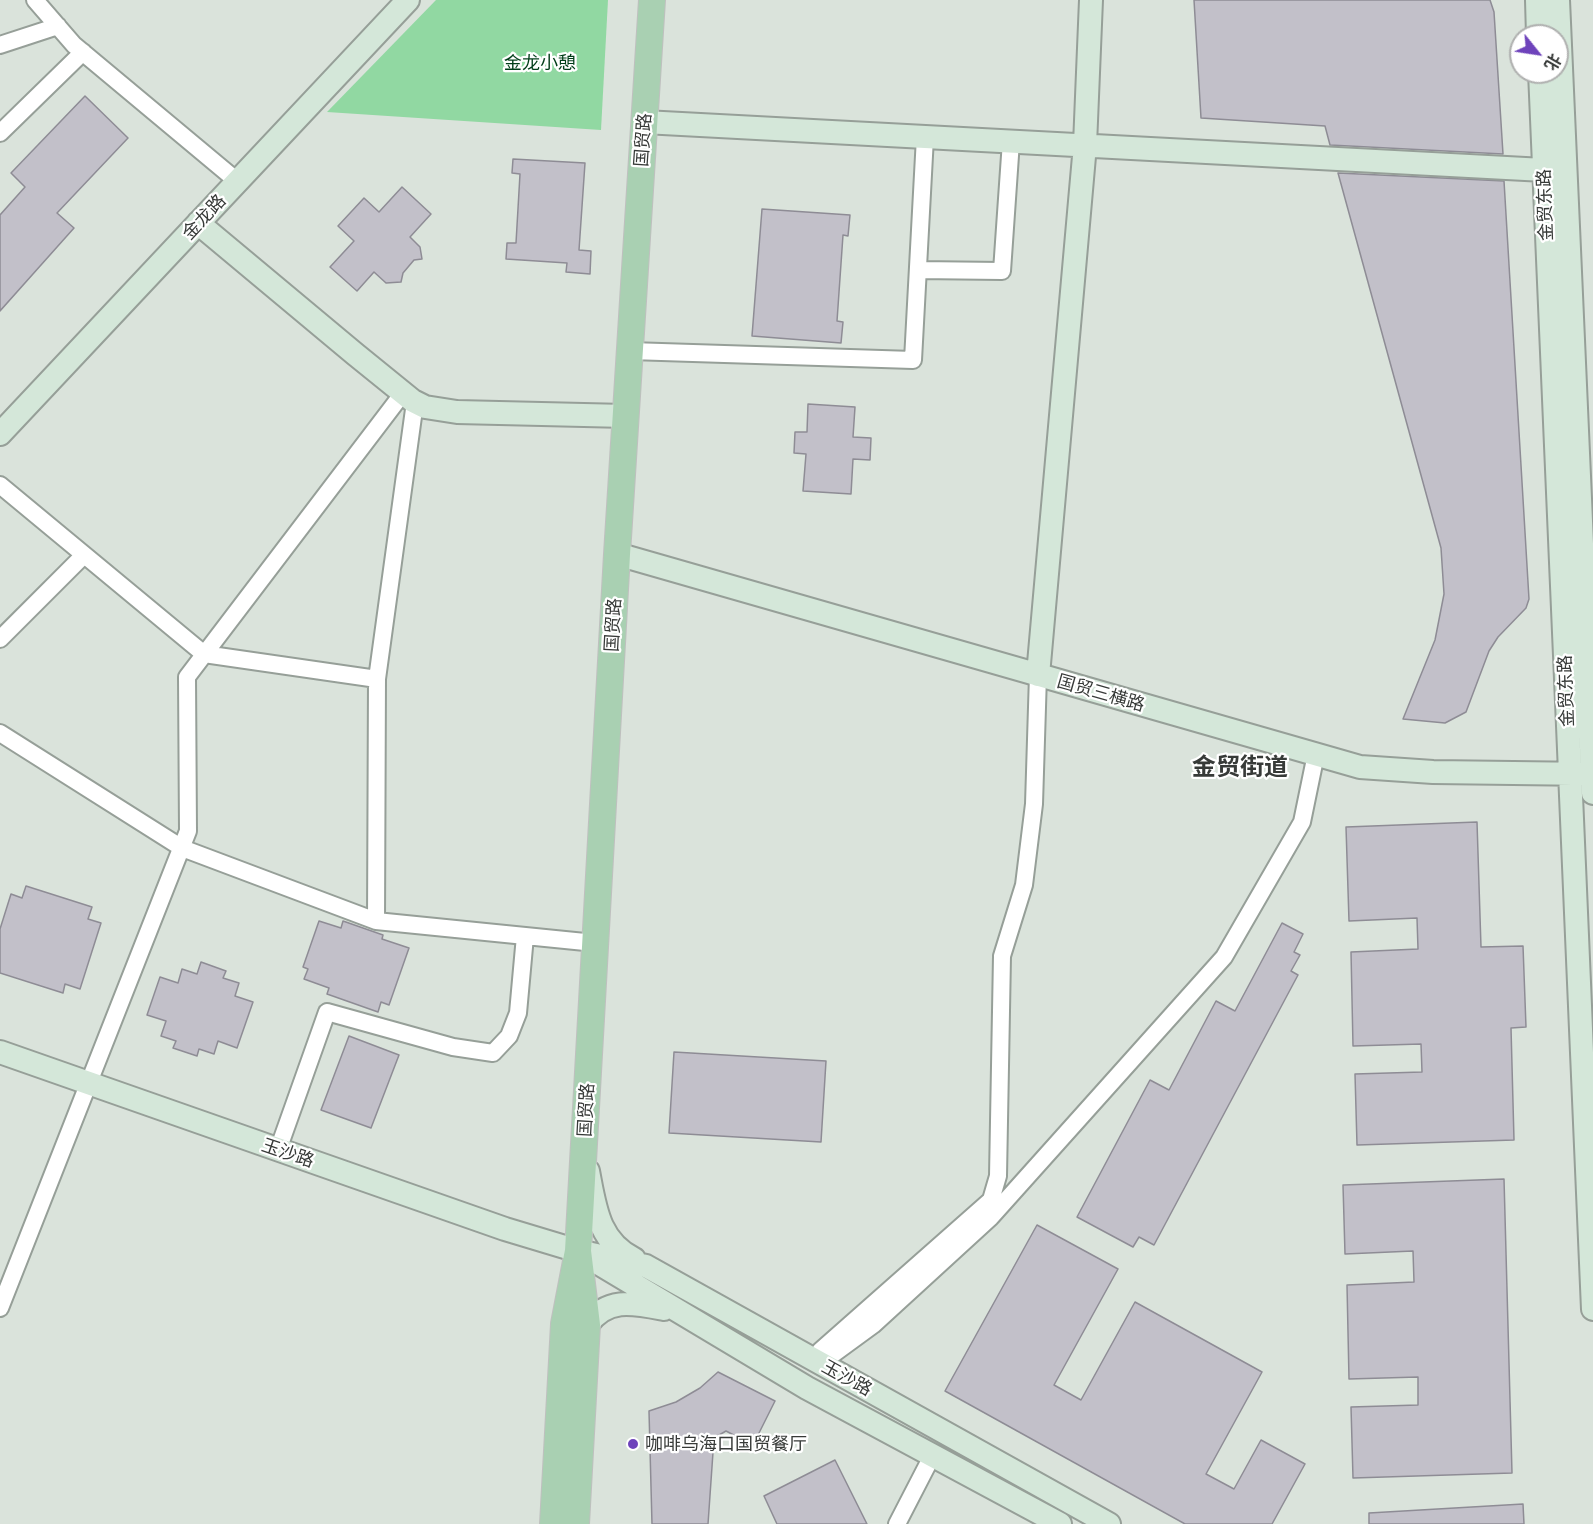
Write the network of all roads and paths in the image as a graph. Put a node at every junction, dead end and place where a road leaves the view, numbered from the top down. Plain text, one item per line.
1 (34, 0) edge
2 (408, 0) edge
3 (652, 0) edge
4 (1091, 0) edge
5 (1537, 0) edge
6 (1558, 0) edge
7 (1538, 24) edge
8 (58, 26) junction
9 (0, 45) edge
10 (83, 52) junction
11 (1540, 84) edge
12 (644, 122) junction
13 (0, 133) edge
14 (925, 136) junction
15 (1011, 141) junction
16 (1085, 145) junction
17 (1544, 170) junction
18 (237, 181) junction
19 (198, 223) junction
20 (918, 270) junction
21 (630, 351) junction
22 (409, 398) junction
23 (626, 416) junction
24 (0, 434) edge
25 (0, 485) edge
26 (617, 554) junction
27 (84, 555) junction
28 (0, 639) edge
29 (204, 654) junction
30 (1038, 675) junction
31 (377, 680) junction
32 (0, 733) edge
33 (1316, 754) junction
34 (1593, 774) edge
35 (1570, 775) junction
36 (1593, 793) edge
37 (182, 848) junction
38 (376, 921) junction
39 (525, 936) junction
40 (595, 943) junction
41 (0, 1052) edge
42 (89, 1083) junction
43 (278, 1149) junction
44 (583, 1149) junction
45 (532, 1237) junction
46 (578, 1251) junction
47 (646, 1266) junction
48 (0, 1308) edge
49 (1593, 1309) edge
50 (678, 1311) junction
51 (575, 1325) junction
52 (816, 1361) junction
53 (929, 1462) dead end
54 (553, 1524) edge
55 (576, 1524) edge
56 (897, 1524) edge
57 (1060, 1524) edge
58 (1109, 1524) edge

1 - 8 street
2 - 18 main road, 金龙路
3 - 12 main road, 国贸路
4 - 16 main road
5 - 7 main road
6 - 34 main road, 金贸东路
8 - 9 street
8 - 10 street
10 - 13 street
10 - 18 street
11 - 17 main road, 金贸东路
12 - 14 main road
12 - 21 main road, 国贸路
14 - 15 main road
14 - 20 street
15 - 16 main road
15 - 20 street
16 - 17 main road
16 - 30 main road
17 - 35 main road, 金贸东路
18 - 19 main road, 金龙路
19 - 22 main road
19 - 24 main road, 金龙路
20 - 21 street
21 - 23 main road, 国贸路
22 - 23 main road
22 - 29 street
22 - 31 street
23 - 26 main road, 国贸路
25 - 27 street
26 - 30 main road, 国贸三横路
26 - 40 main road, 国贸路
27 - 28 street
27 - 29 street
29 - 31 street
29 - 37 street
30 - 33 main road, 国贸三横路
30 - 52 street
31 - 38 street
32 - 37 street
33 - 35 main road, 国贸三横路
33 - 52 street
34 - 35 main road, 国贸三横路
34 - 36 main road, 金贸东路
35 - 49 main road, 金贸东路
37 - 38 street
37 - 42 street
38 - 39 street
39 - 40 street
39 - 43 street
40 - 44 main road, 国贸路
41 - 42 main road, 玉沙路
42 - 43 main road, 玉沙路
42 - 48 street
43 - 45 main road, 玉沙路
44 - 46 main road, 国贸路
44 - 47 main road
45 - 46 main road, 玉沙路
45 - 51 main road
46 - 47 main road, 玉沙路
46 - 50 main road, 玉沙路
46 - 51 main road, 国贸路
47 - 52 main road, 玉沙路
50 - 51 main road
50 - 57 main road, 玉沙路
51 - 54 main road, 国贸路
51 - 55 main road, 国贸路
52 - 58 main road, 玉沙路
53 - 56 street

